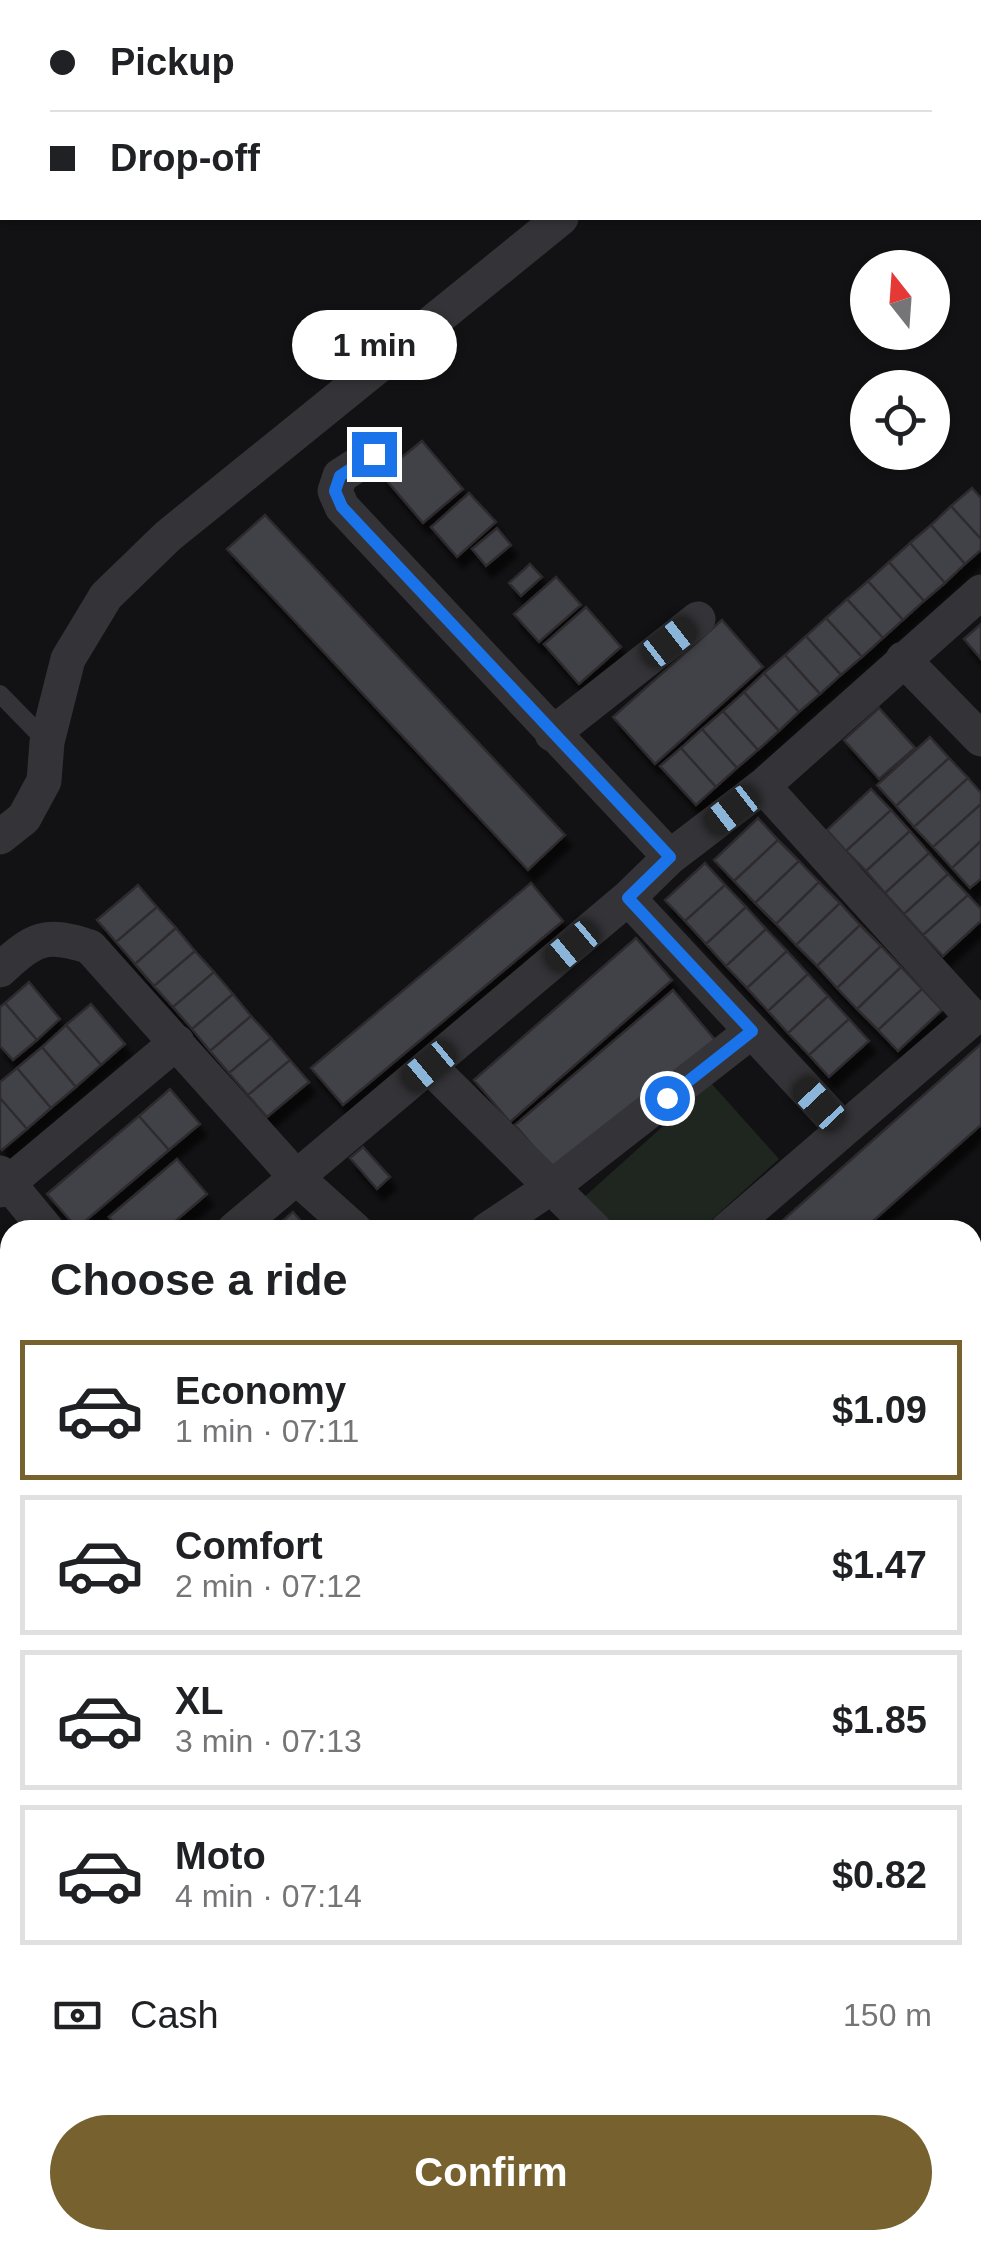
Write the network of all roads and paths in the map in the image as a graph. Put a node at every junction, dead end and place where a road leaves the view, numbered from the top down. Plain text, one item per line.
1 (552, 220) edge
2 (374, 454) dead end
3 (981, 592) edge
4 (698, 620) dead end
5 (903, 660) junction
6 (0, 694) edge
7 (552, 734) junction
8 (981, 739) edge
9 (48, 742) junction
10 (762, 786) junction
11 (0, 837) edge
12 (670, 857) junction
13 (628, 898) junction
14 (0, 970) edge
15 (977, 1014) edge
16 (752, 1031) junction
17 (178, 1042) junction
18 (429, 1066) junction
19 (842, 1128) junction
20 (296, 1178) junction
21 (3, 1182) edge
22 (553, 1186) junction
23 (38, 1220) edge
24 (246, 1220) edge
25 (344, 1220) edge
26 (502, 1220) edge
27 (585, 1220) edge
28 (738, 1220) edge

1 - 9 street
2 - 7 street
3 - 5 street
4 - 7 street
5 - 8 street
5 - 10 street
6 - 9 lane
7 - 12 street
9 - 11 street
10 - 12 street
10 - 15 street
12 - 13 street
13 - 16 street
13 - 18 street
14 - 17 street
15 - 19 street
16 - 19 street
16 - 22 street
17 - 20 street
17 - 21 street
18 - 20 street
18 - 22 street
19 - 28 street
20 - 24 street
20 - 25 street
21 - 23 street
22 - 26 street
22 - 27 street

